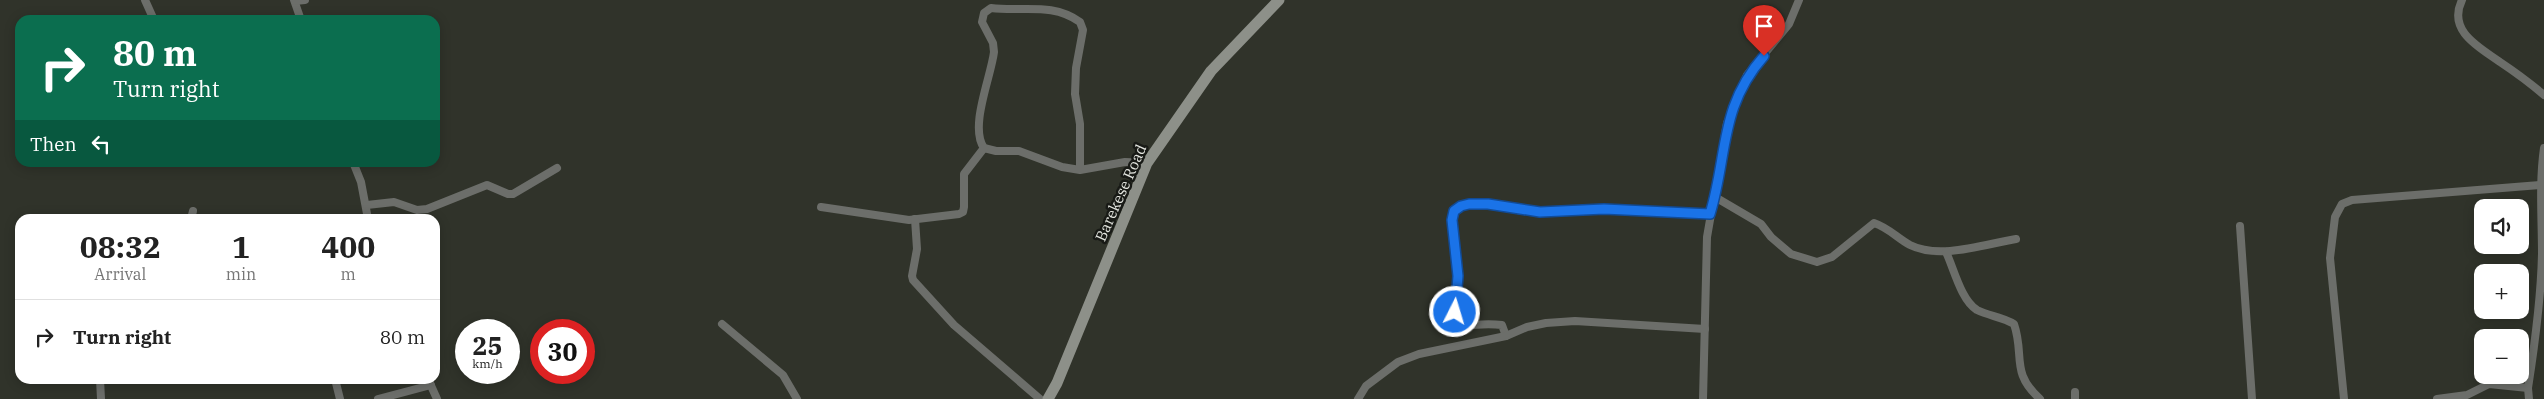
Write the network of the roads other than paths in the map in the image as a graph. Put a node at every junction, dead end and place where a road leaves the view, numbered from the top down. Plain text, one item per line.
1 (145, 0) edge
2 (305, 0) edge
3 (1279, 0) edge
4 (1799, 0) edge
5 (2462, 0) edge
6 (294, 1) edge
7 (152, 15) edge
8 (299, 15) edge
9 (2544, 95) edge
10 (984, 148) junction
11 (2544, 148) edge
12 (1147, 163) junction
13 (355, 167) edge
14 (558, 168) dead end
15 (1080, 170) junction
16 (2540, 185) junction
17 (1715, 198) junction
18 (367, 205) junction
19 (821, 206) dead end
20 (368, 214) edge
21 (1710, 214) junction
22 (915, 219) junction
23 (2240, 226) dead end
24 (2016, 239) dead end
25 (1946, 252) junction
26 (722, 324) dead end
27 (1705, 329) junction
28 (1506, 336) junction
29 (100, 384) edge
30 (336, 384) edge
31 (424, 384) edge
32 (431, 384) edge
33 (2528, 388) junction
34 (101, 399) edge
35 (340, 399) edge
36 (378, 399) edge
37 (437, 399) edge
38 (797, 399) edge
39 (1040, 399) edge
40 (1048, 399) edge
41 (1358, 399) edge
42 (1703, 399) edge
43 (2040, 399) edge
44 (2252, 399) edge
45 (2344, 399) edge
46 (2437, 399) edge
47 (2529, 399) edge

1 - 7 street
2 - 6 street
3 - 12 main road, Barekese Road
4 - 17 street
5 - 9 street
6 - 8 street
10 - 15 street
10 - 15 street
10 - 22 street
11 - 16 street
12 - 15 street
12 - 40 main road, Barekese Road
13 - 18 street
14 - 18 street
16 - 33 street
16 - 45 street
17 - 21 street
17 - 25 street
18 - 20 street
19 - 22 street
21 - 27 street
21 - 28 street
22 - 39 street
23 - 44 street
24 - 25 street
25 - 43 street
26 - 38 street
27 - 28 street
27 - 42 street
28 - 41 street
29 - 34 street
30 - 35 street
31 - 36 street
32 - 37 street
33 - 46 street
33 - 47 street

